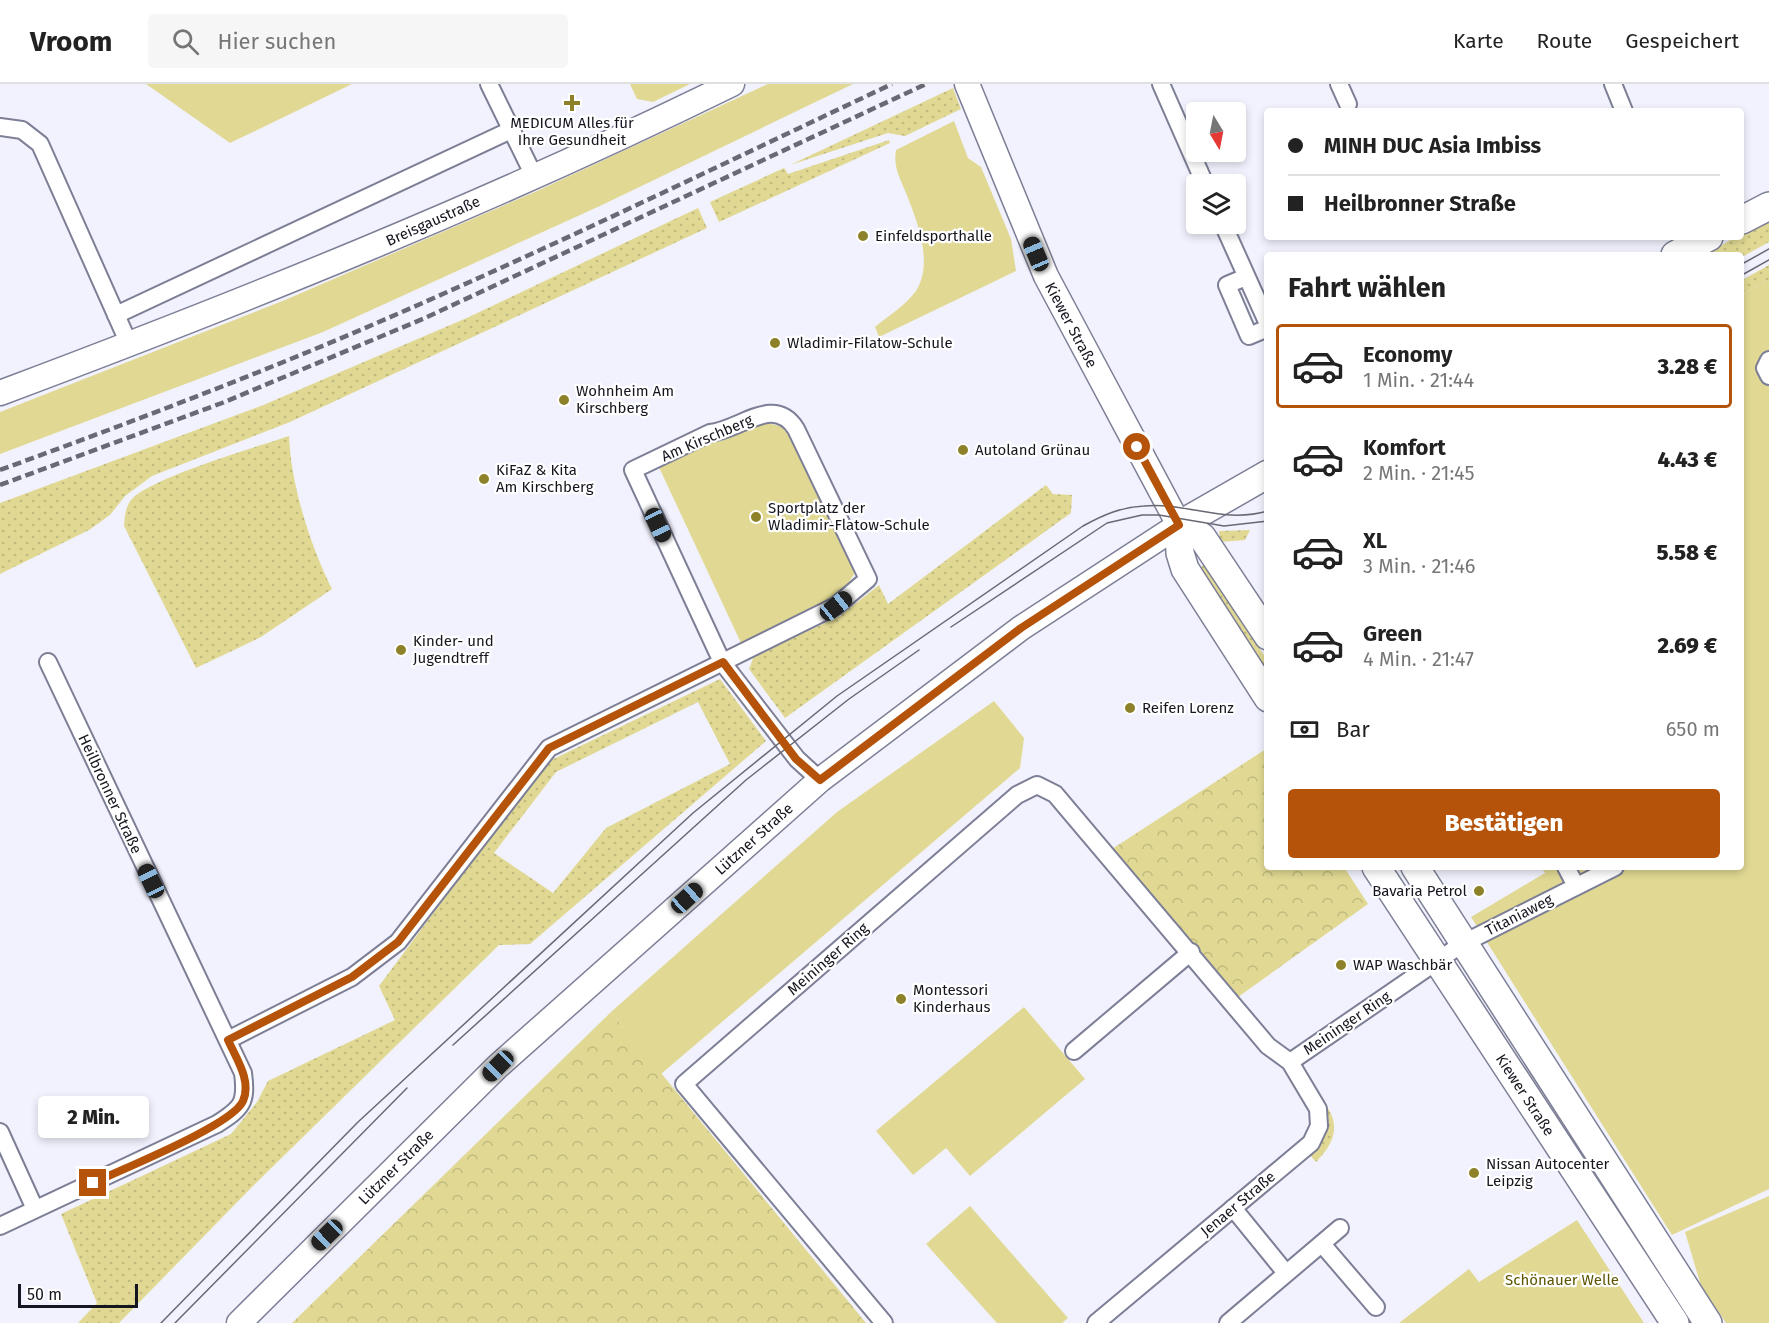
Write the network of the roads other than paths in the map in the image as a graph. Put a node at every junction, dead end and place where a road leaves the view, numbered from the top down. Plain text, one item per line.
1 (489, 84) edge
2 (732, 84) edge
3 (967, 84) edge
4 (1161, 84) edge
5 (1340, 84) edge
6 (1612, 84) edge
7 (1348, 104) dead end
8 (1623, 108) edge
9 (0, 127) edge
10 (511, 130) junction
11 (1201, 174) edge
12 (534, 176) junction
13 (1769, 206) edge
14 (1744, 219) edge
15 (1227, 234) edge
16 (1700, 240) edge
17 (1679, 247) edge
18 (116, 315) junction
19 (1264, 317) edge
20 (129, 344) junction
21 (0, 393) edge
22 (1264, 476) edge
23 (1179, 525) junction
24 (1264, 630) edge
25 (48, 662) dead end
26 (723, 662) junction
27 (1264, 692) edge
28 (820, 780) junction
29 (1378, 870) edge
30 (1417, 870) edge
31 (1568, 870) edge
32 (1609, 870) edge
33 (1576, 886) junction
34 (1462, 944) junction
35 (1191, 952) junction
36 (1437, 961) junction
37 (228, 1040) junction
38 (1074, 1051) dead end
39 (1290, 1062) junction
40 (0, 1132) edge
41 (1233, 1208) junction
42 (35, 1209) junction
43 (0, 1226) edge
44 (1340, 1228) dead end
45 (1322, 1244) junction
46 (1287, 1273) junction
47 (1376, 1306) dead end
48 (1247, 1317) edge
49 (238, 1322) edge
50 (884, 1323) edge
51 (1096, 1323) edge
52 (1228, 1323) edge
53 (1675, 1323) edge
54 (1708, 1323) edge

1 - 10 street
2 - 12 street, Breisgaustraße
3 - 23 street, Kiewer Straße
4 - 11 street
5 - 7 street
6 - 8 street
9 - 18 street
10 - 12 street
10 - 18 street
12 - 20 street, Breisgaustraße
13 - 14 main road
15 - 19 street
16 - 17 main road
18 - 20 street
20 - 21 street, Breisgaustraße
22 - 23 main road, Lützner Straße
23 - 24 main road
23 - 27 main road, Kiewer Straße
23 - 28 street, Lützner Straße
25 - 37 street, Heilbronner Straße
26 - 26 street, Am Kirschberg
26 - 28 street, Am Kirschberg
26 - 37 street, Am Kirschberg
28 - 49 street, Lützner Straße
29 - 36 main road, Kiewer Straße
30 - 34 main road, Kiewer Straße
31 - 33 street
32 - 33 street, Titaniaweg
33 - 34 street, Titaniaweg
34 - 36 street, Titaniaweg
34 - 54 main road, Kiewer Straße
35 - 38 street
35 - 39 street, Meininger Ring
35 - 50 street, Meininger Ring
36 - 39 street, Meininger Ring
36 - 53 main road, Kiewer Straße
37 - 42 street, Heilbronner Straße
39 - 41 street, Jenaer Straße
40 - 42 street
41 - 46 street
41 - 51 street, Jenaer Straße
42 - 43 street, Heilbronner Straße
44 - 45 street
45 - 46 street
45 - 47 street
46 - 48 street
48 - 52 street

